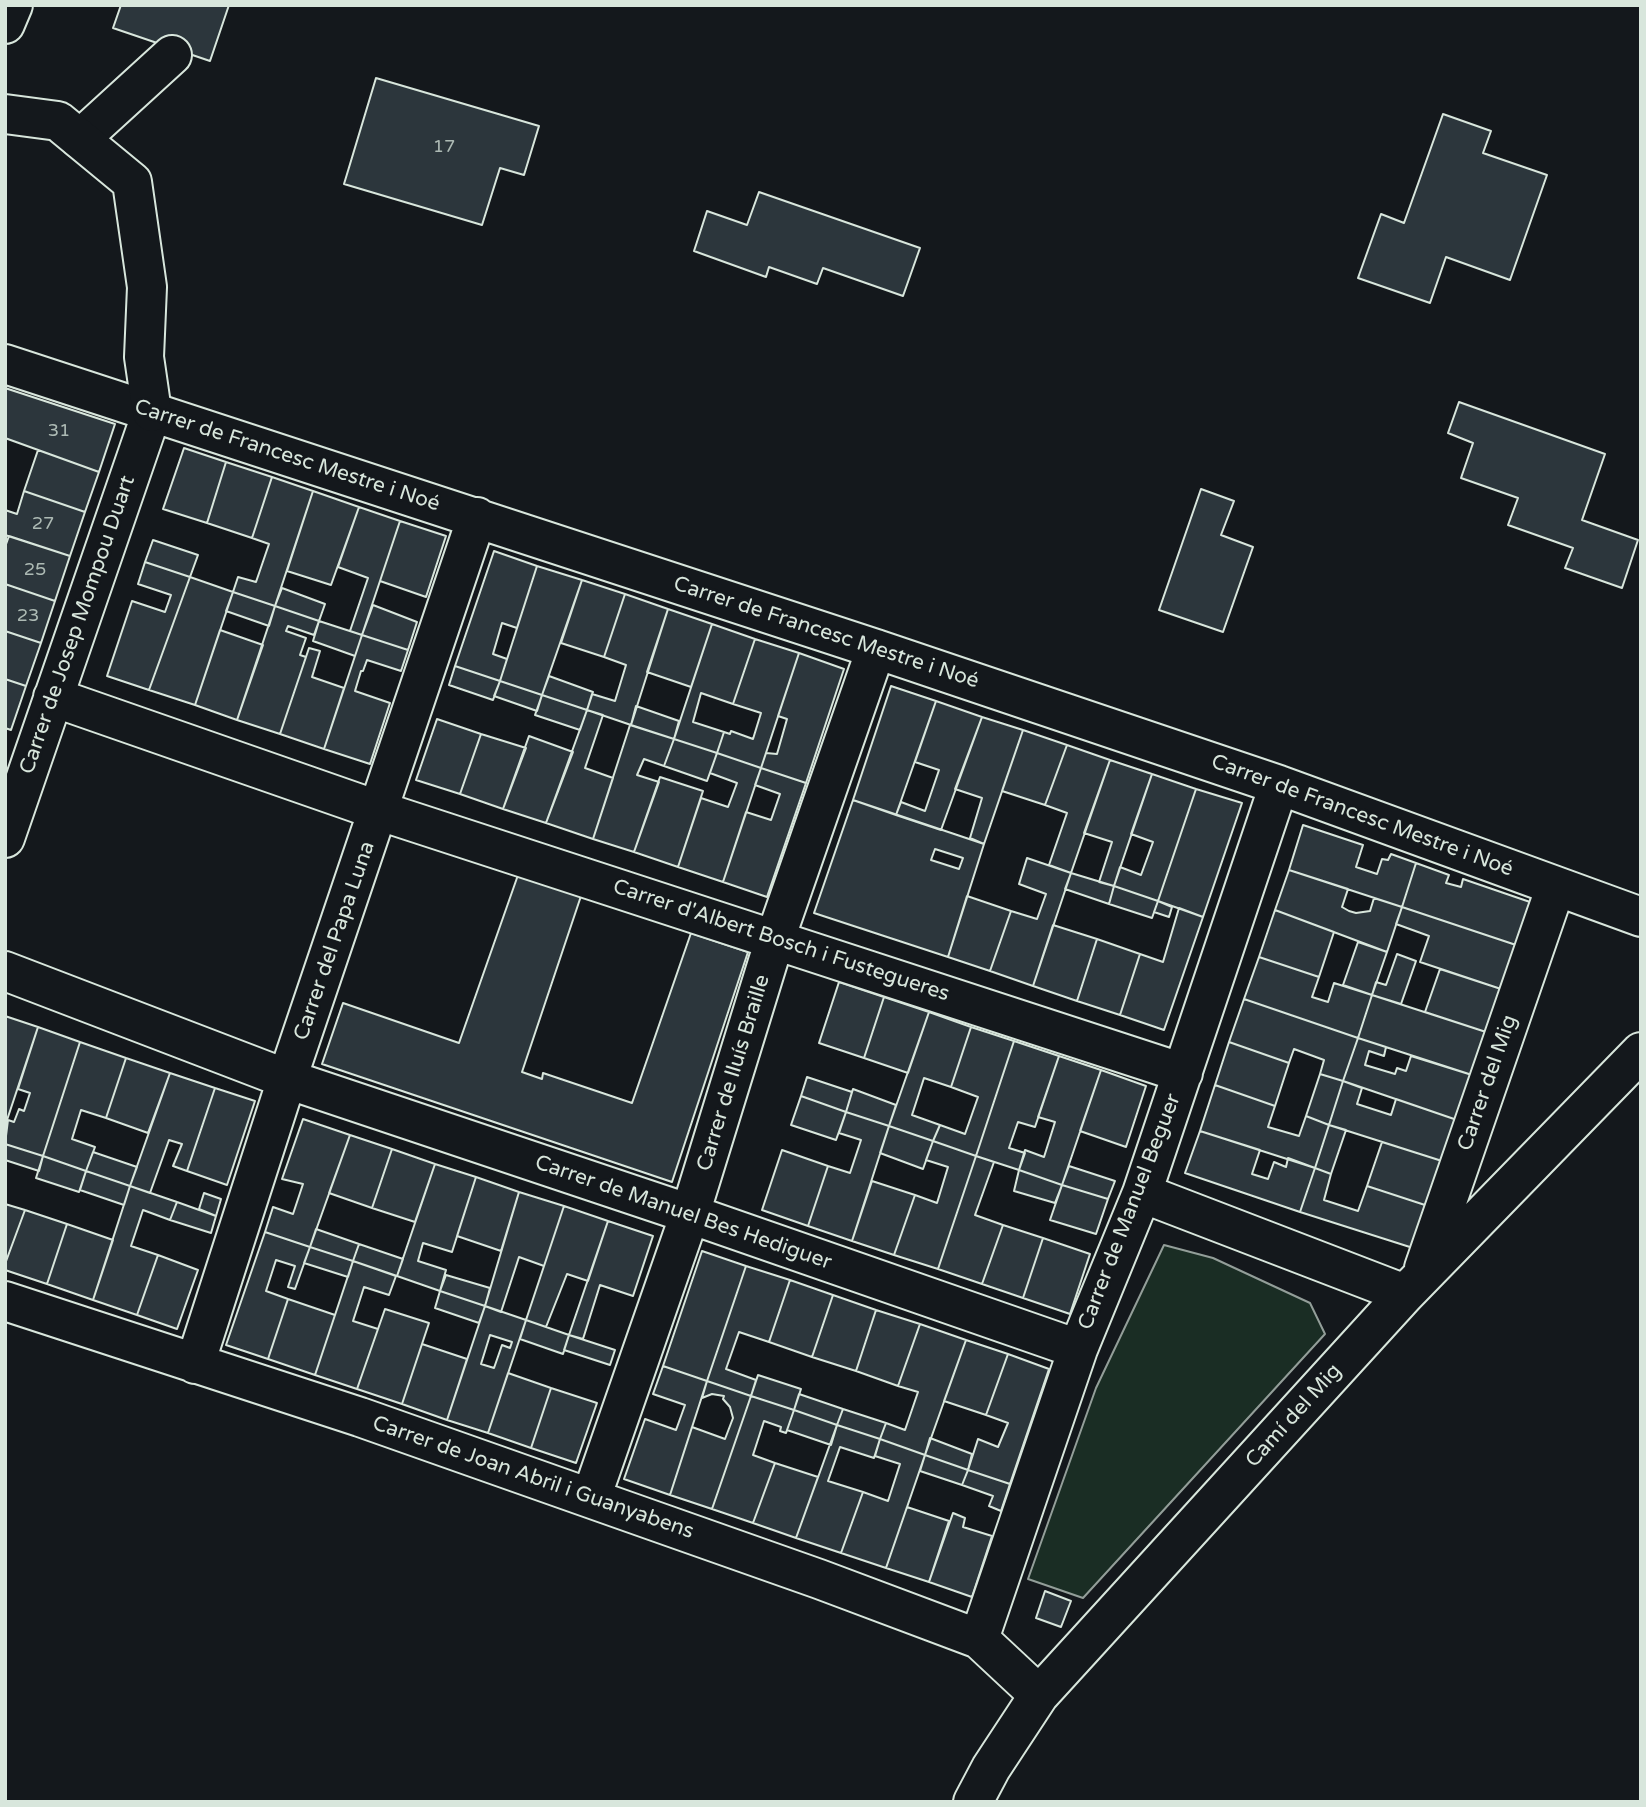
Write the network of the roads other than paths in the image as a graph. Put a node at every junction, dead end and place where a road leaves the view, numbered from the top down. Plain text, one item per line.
1 (13, 5) edge
2 (5, 24) edge
3 (172, 55) dead end
4 (5, 114) edge
5 (80, 139) junction
6 (5, 364) edge
7 (152, 412) junction
8 (477, 517) junction
9 (876, 649) junction
10 (53, 696) junction
11 (1279, 785) junction
12 (380, 811) junction
13 (6, 835) edge
14 (1556, 886) junction
15 (1641, 917) edge
16 (775, 939) junction
17 (5, 971) edge
18 (1641, 1052) edge
19 (1183, 1073) junction
20 (287, 1079) junction
21 (1142, 1193) junction
22 (690, 1214) junction
23 (1413, 1287) junction
24 (5, 1301) edge
25 (1078, 1349) junction
26 (195, 1364) junction
27 (591, 1498) junction
28 (979, 1639) junction
29 (1040, 1695) junction
30 (973, 1802) edge

1 - 2 street
3 - 5 street
4 - 5 street
5 - 7 street
6 - 7 street, Carrer de Francesc Mestre i Noé
7 - 8 street, Carrer de Francesc Mestre i Noé
7 - 10 street, Carrer de Josep Mompou Duart
8 - 9 street, Carrer de Francesc Mestre i Noé
8 - 12 street, Carrer del Papa Luna
9 - 11 street, Carrer de Francesc Mestre i Noé
9 - 16 street, Carrer de lluís Braille
10 - 12 street, Carrer d'Albert Bosch i Fustegueres
10 - 13 street, Carrer de Josep Mompou Duart
11 - 14 street, Carrer de Francesc Mestre i Noé
11 - 19 street, Carrer de Manuel Beguer
12 - 16 street, Carrer d'Albert Bosch i Fustegueres
12 - 20 street, Carrer del Papa Luna
14 - 15 street, Carrer de Francesc Mestre i Noé
14 - 23 street, Carrer del Mig
16 - 19 street, Carrer d'Albert Bosch i Fustegueres
16 - 22 street, Carrer de lluís Braille
17 - 20 street, Carrer de Manuel Bes Hediguer
18 - 23 street, Camí del Mig
19 - 21 street, Carrer de Manuel Beguer
20 - 22 street, Carrer de Manuel Bes Hediguer
20 - 26 street, Carrer del Papa Luna
21 - 23 street
21 - 25 street, Carrer de Manuel Beguer
22 - 25 street, Carrer de Manuel Bes Hediguer
22 - 27 street, Carrer de lluís Braille
23 - 29 street, Camí del Mig
24 - 26 street, Carrer de Joan Abril i Guanyabens
25 - 28 street, Carrer de Manuel Beguer
26 - 27 street, Carrer de Joan Abril i Guanyabens
27 - 28 street, Carrer de Joan Abril i Guanyabens
28 - 29 street, Carrer de Joan Abril i Guanyabens
29 - 30 street, Camí del Mig

